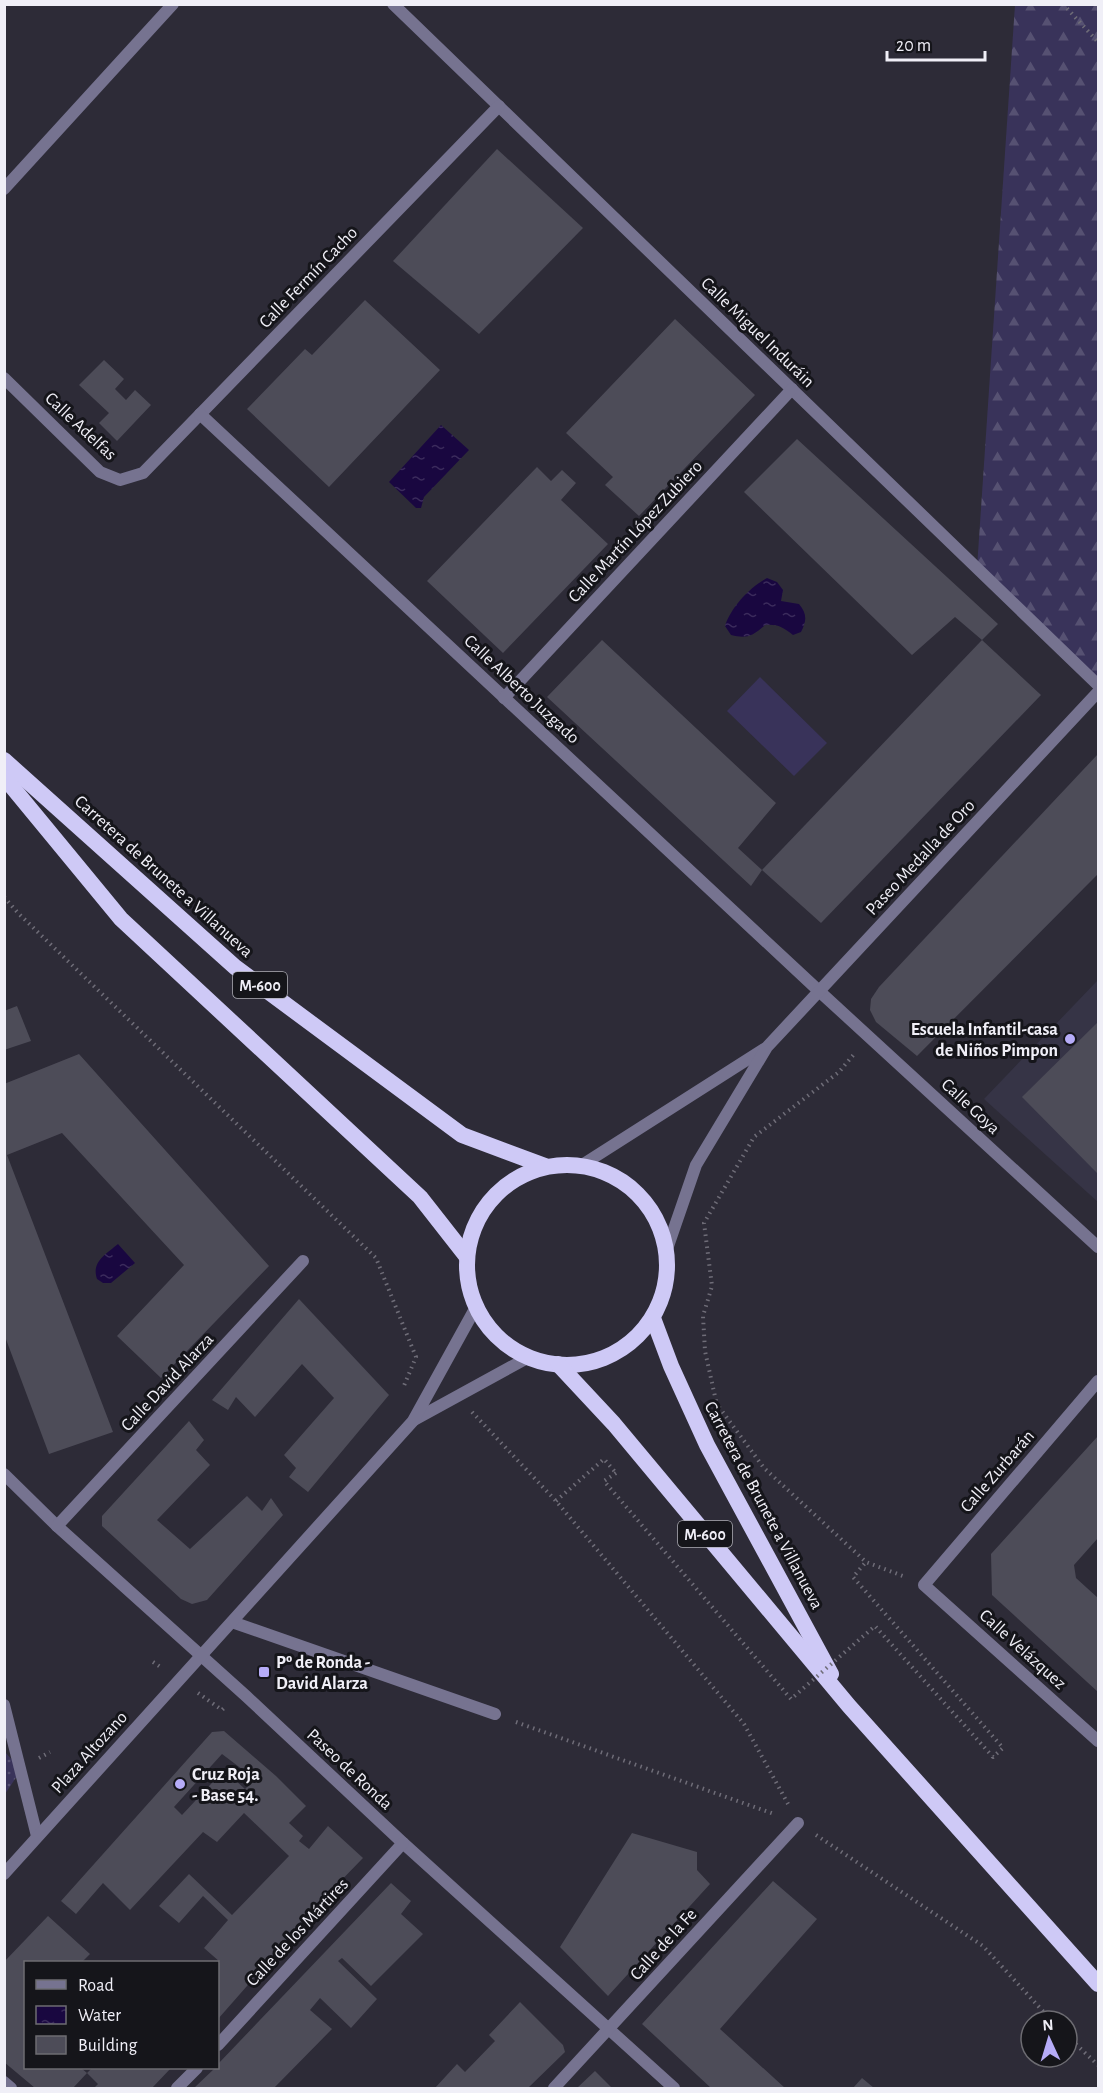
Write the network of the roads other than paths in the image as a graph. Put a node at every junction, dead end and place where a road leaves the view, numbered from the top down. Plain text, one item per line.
1 (173, 4) edge
2 (393, 4) edge
3 (499, 106) junction
4 (4, 189) edge
5 (4, 378) edge
6 (792, 389) junction
7 (200, 414) junction
8 (143, 473) joint
9 (1098, 685) edge
10 (1098, 692) edge
11 (504, 698) junction
12 (4, 760) edge
13 (4, 777) edge
14 (819, 991) junction
15 (767, 1047) junction
16 (582, 1165) junction
17 (545, 1166) junction
18 (1098, 1247) edge
19 (667, 1249) junction
20 (467, 1257) junction
21 (303, 1261) dead end
22 (476, 1307) junction
23 (653, 1318) junction
24 (529, 1357) junction
25 (558, 1364) junction
26 (1098, 1382) edge
27 (413, 1421) junction
28 (7, 1480) edge
29 (57, 1526) junction
30 (924, 1584) joint
31 (232, 1622) junction
32 (201, 1656) junction
33 (4, 1705) edge
34 (849, 1706) junction
35 (495, 1714) road end
36 (1098, 1741) edge
37 (798, 1823) road end
38 (37, 1836) junction
39 (403, 1844) junction
40 (4, 1874) edge
41 (1098, 1983) edge
42 (609, 2029) junction
43 (219, 2044) edge
44 (195, 2069) edge
45 (4, 2082) edge
46 (11, 2088) edge
47 (177, 2088) edge
48 (554, 2088) edge
49 (674, 2088) edge

1 - 4 street
2 - 3 street, Calle Miguel Induráin
3 - 6 street, Calle Miguel Induráin
3 - 7 street, Calle Fermín Cacho
5 - 8 street, Calle Adelfas
6 - 9 street, Calle Miguel Induráin
6 - 11 street, Calle Martín López Zubiero
7 - 8 street, Calle Fermín Cacho
7 - 11 street, Calle Alberto Juzgado
10 - 14 street, Paseo Medalla de Oro
11 - 14 street, Calle Alberto Juzgado
12 - 17 highway, Carretera de Brunete a Villanueva / M-600
13 - 20 highway, M-600
14 - 15 street, Paseo Medalla de Oro
14 - 18 street, Calle Goya
15 - 16 street, Paseo Medalla de Oro
15 - 19 street, Paseo Medalla de Oro
16 - 17 highway, M-600
16 - 19 highway, M-600
17 - 20 highway, M-600
19 - 23 highway, M-600
20 - 22 highway, M-600
21 - 29 street, Calle David Alarza
22 - 24 highway, M-600
22 - 27 street
23 - 25 highway, M-600
23 - 34 highway, Carretera de Brunete a Villanueva / M-600
24 - 25 highway, M-600
24 - 27 street
25 - 34 highway, Carretera de Brunete a Villanueva / M-600
26 - 30 street, Calle Zurbarán
27 - 31 street
28 - 29 street, Paseo de Ronda
29 - 32 street, Paseo de Ronda
30 - 36 street, Calle Velázquez
31 - 32 street
31 - 35 street
32 - 38 street, Plaza Altozano
32 - 39 street, Paseo de Ronda
33 - 38 street
34 - 41 highway, Carretera de Brunete a Villanueva / M-600
37 - 42 street, Calle de la Fe
38 - 40 street, Plaza Altozano
39 - 42 street, Paseo de Ronda
39 - 43 street, Calle de los Mártires
42 - 48 street, Calle de la Fe
42 - 49 street, Paseo de Ronda
44 - 47 street
45 - 46 street

